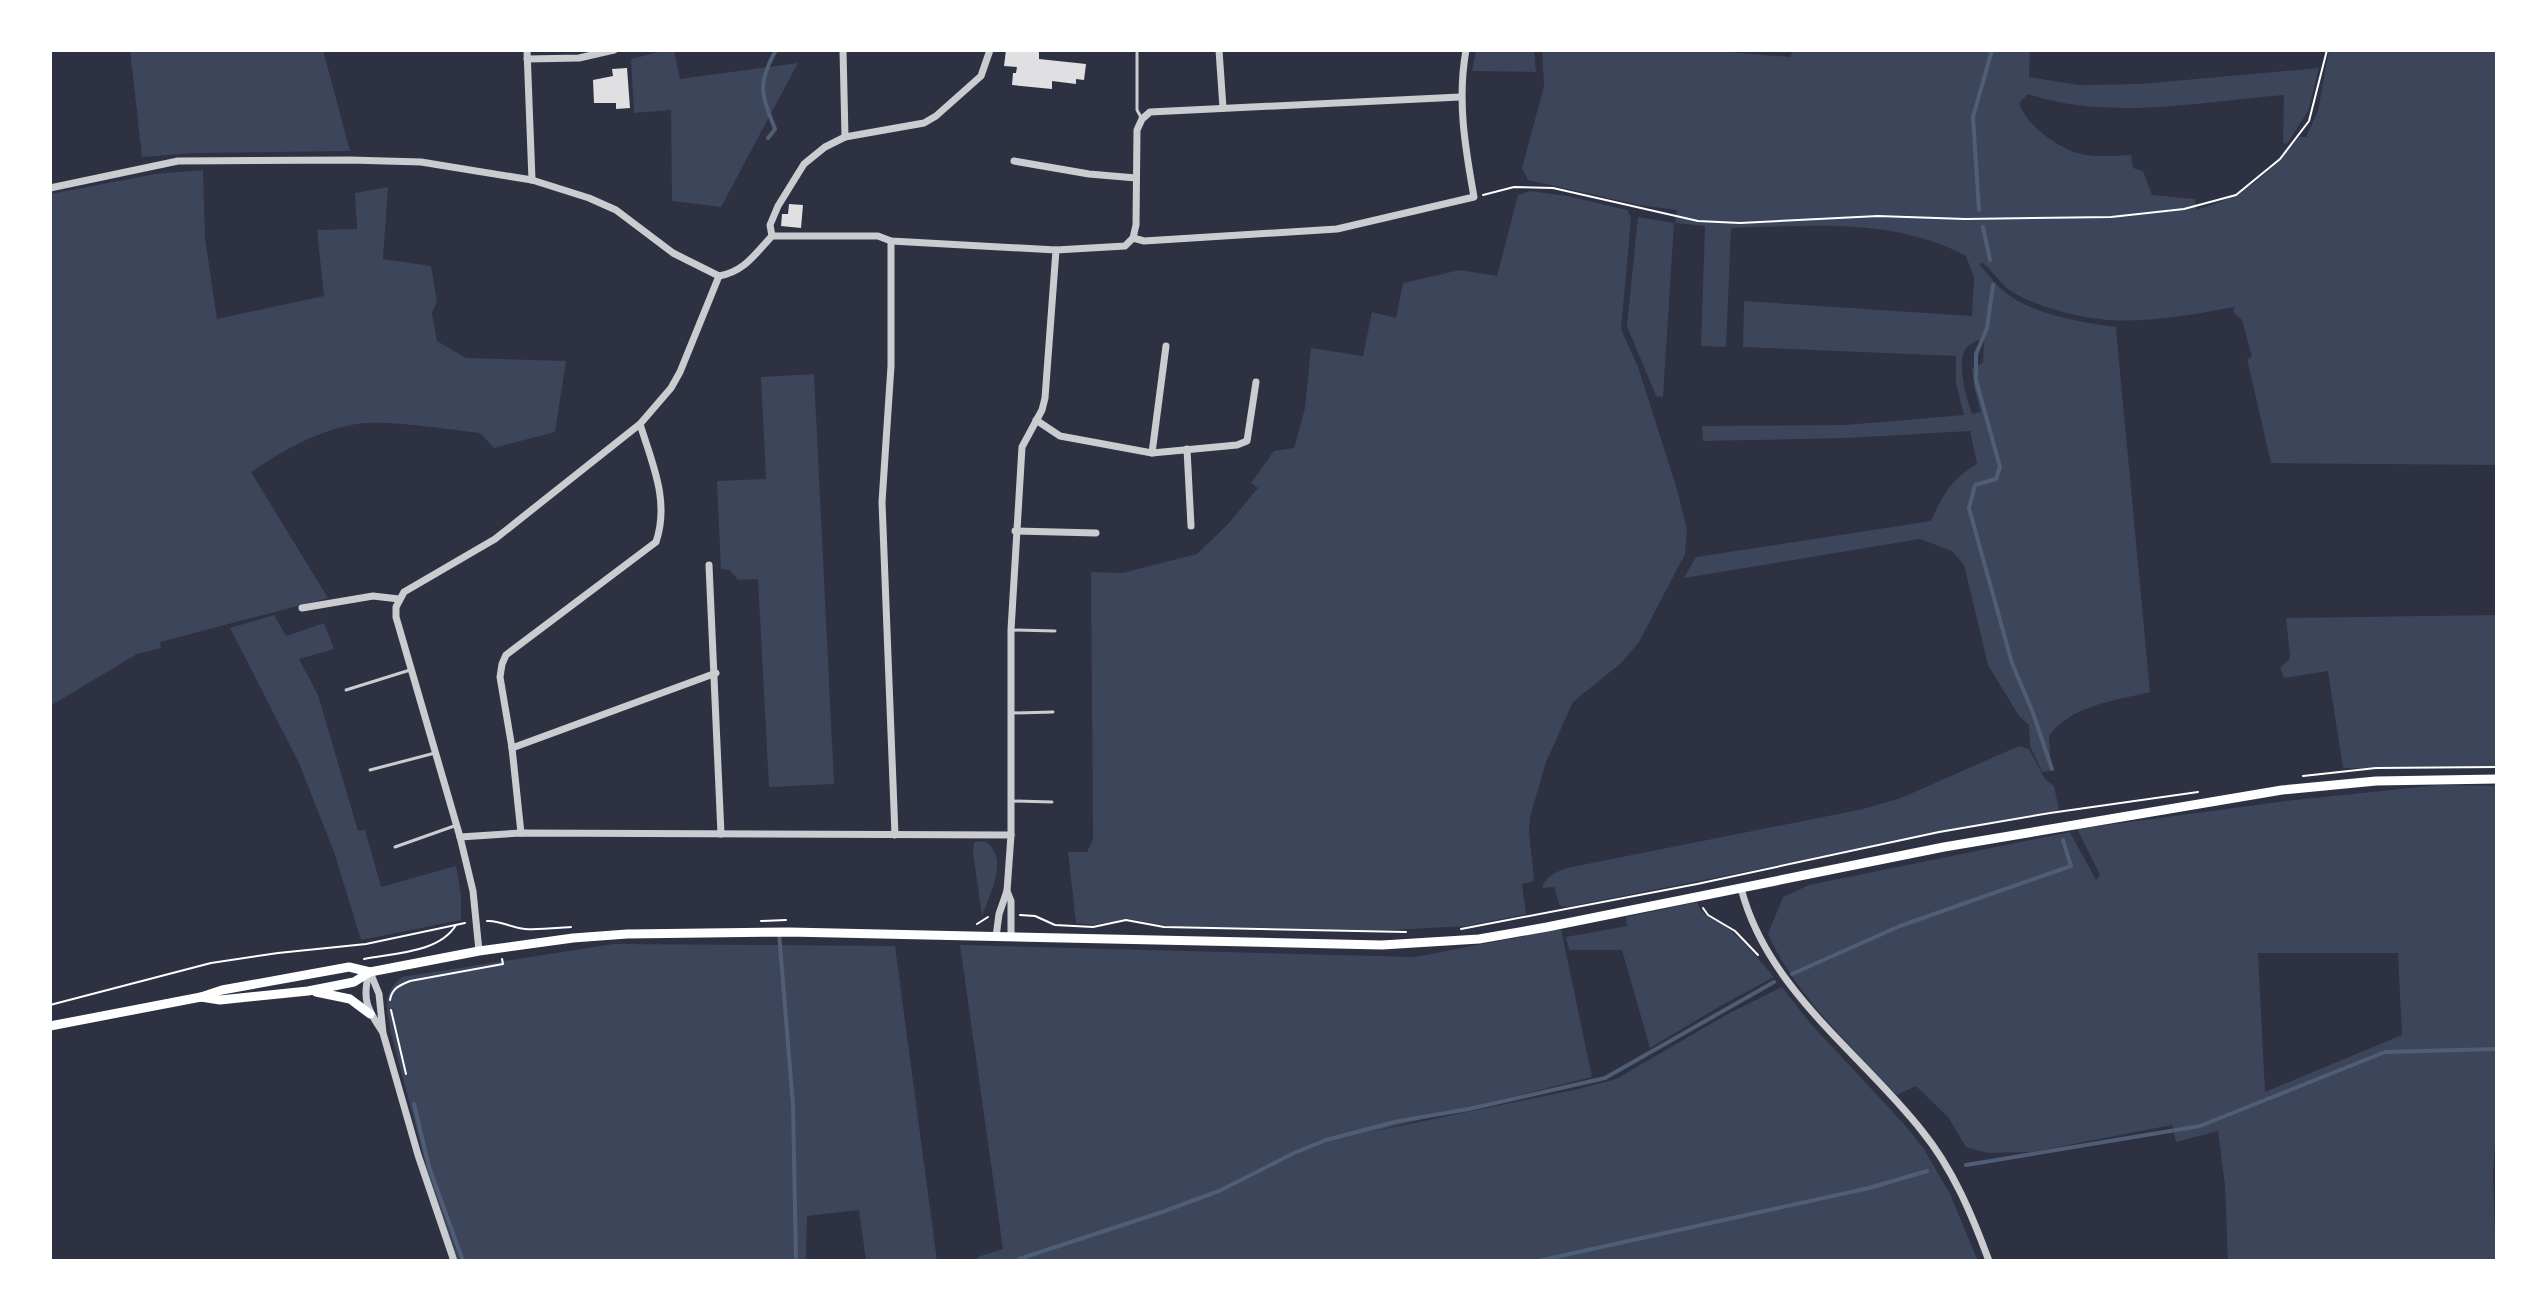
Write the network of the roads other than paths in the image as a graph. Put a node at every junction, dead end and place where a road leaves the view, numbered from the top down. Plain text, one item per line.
1 (614, 50) edge
2 (843, 50) edge
3 (990, 50) edge
4 (1219, 50) edge
5 (1466, 50) edge
6 (1137, 53) dead end
7 (527, 54) edge
8 (1460, 97) junction
9 (1223, 108) junction
10 (1142, 119) junction
11 (845, 137) junction
12 (1014, 161) dead end
13 (1136, 178) junction
14 (532, 180) junction
15 (50, 188) edge
16 (772, 236) junction
17 (1133, 238) junction
18 (891, 241) junction
19 (1056, 250) junction
20 (719, 276) junction
21 (1166, 346) dead end
22 (1256, 382) dead end
23 (1036, 420) junction
24 (640, 424) junction
25 (1187, 449) junction
26 (1152, 453) junction
27 (1191, 526) dead end
28 (1015, 531) junction
29 (1096, 533) dead end
30 (709, 565) dead end
31 (399, 599) junction
32 (302, 608) dead end
33 (1011, 630) junction
34 (1055, 631) dead end
35 (410, 670) junction
36 (716, 673) junction
37 (346, 690) dead end
38 (1053, 712) dead end
39 (1011, 713) junction
40 (512, 748) junction
41 (435, 753) junction
42 (370, 770) dead end
43 (2497, 779) edge
44 (1012, 801) junction
45 (1052, 802) dead end
46 (457, 825) junction
47 (521, 833) junction
48 (721, 834) junction
49 (895, 835) junction
50 (1011, 835) junction
51 (460, 837) junction
52 (395, 847) dead end
53 (1741, 888) junction
54 (1007, 891) junction
55 (996, 937) junction
56 (1011, 937) junction
57 (479, 951) junction
58 (370, 972) junction
59 (308, 991) junction
60 (201, 997) junction
61 (370, 1014) junction
62 (50, 1026) edge
63 (383, 1033) junction
64 (454, 1261) edge
65 (1989, 1261) edge

1 - 7 street
2 - 11 street
3 - 11 street
4 - 9 street
5 - 8 street
6 - 10 lane
7 - 14 street
8 - 9 street
8 - 17 street
9 - 10 street
10 - 13 street
11 - 16 street
12 - 13 street
13 - 17 street
14 - 15 street
14 - 20 street
16 - 18 street
16 - 20 street
17 - 19 street
18 - 19 street
18 - 49 street
19 - 23 street
20 - 24 street
21 - 26 street
22 - 25 street
23 - 26 street
23 - 28 street
24 - 31 street
24 - 40 street
25 - 26 street
25 - 27 street
28 - 29 street
28 - 33 street
30 - 36 street
31 - 32 street
31 - 35 street
33 - 34 lane
33 - 39 street
35 - 37 lane
35 - 41 street
36 - 40 street
36 - 48 street
38 - 39 lane
39 - 44 street
40 - 47 street
41 - 42 lane
41 - 46 street
43 - 53 main road
44 - 45 lane
44 - 50 street
46 - 51 street
46 - 52 lane
47 - 48 street
47 - 51 street
48 - 49 street
49 - 50 street
50 - 54 street
51 - 57 street
53 - 56 main road
53 - 65 street
54 - 55 street
54 - 56 street
55 - 56 main road
55 - 57 main road
57 - 58 main road
58 - 59 main road
58 - 60 main road
58 - 61 street
58 - 63 street
59 - 60 main road
59 - 61 main road
60 - 62 main road
61 - 63 street
63 - 64 street

